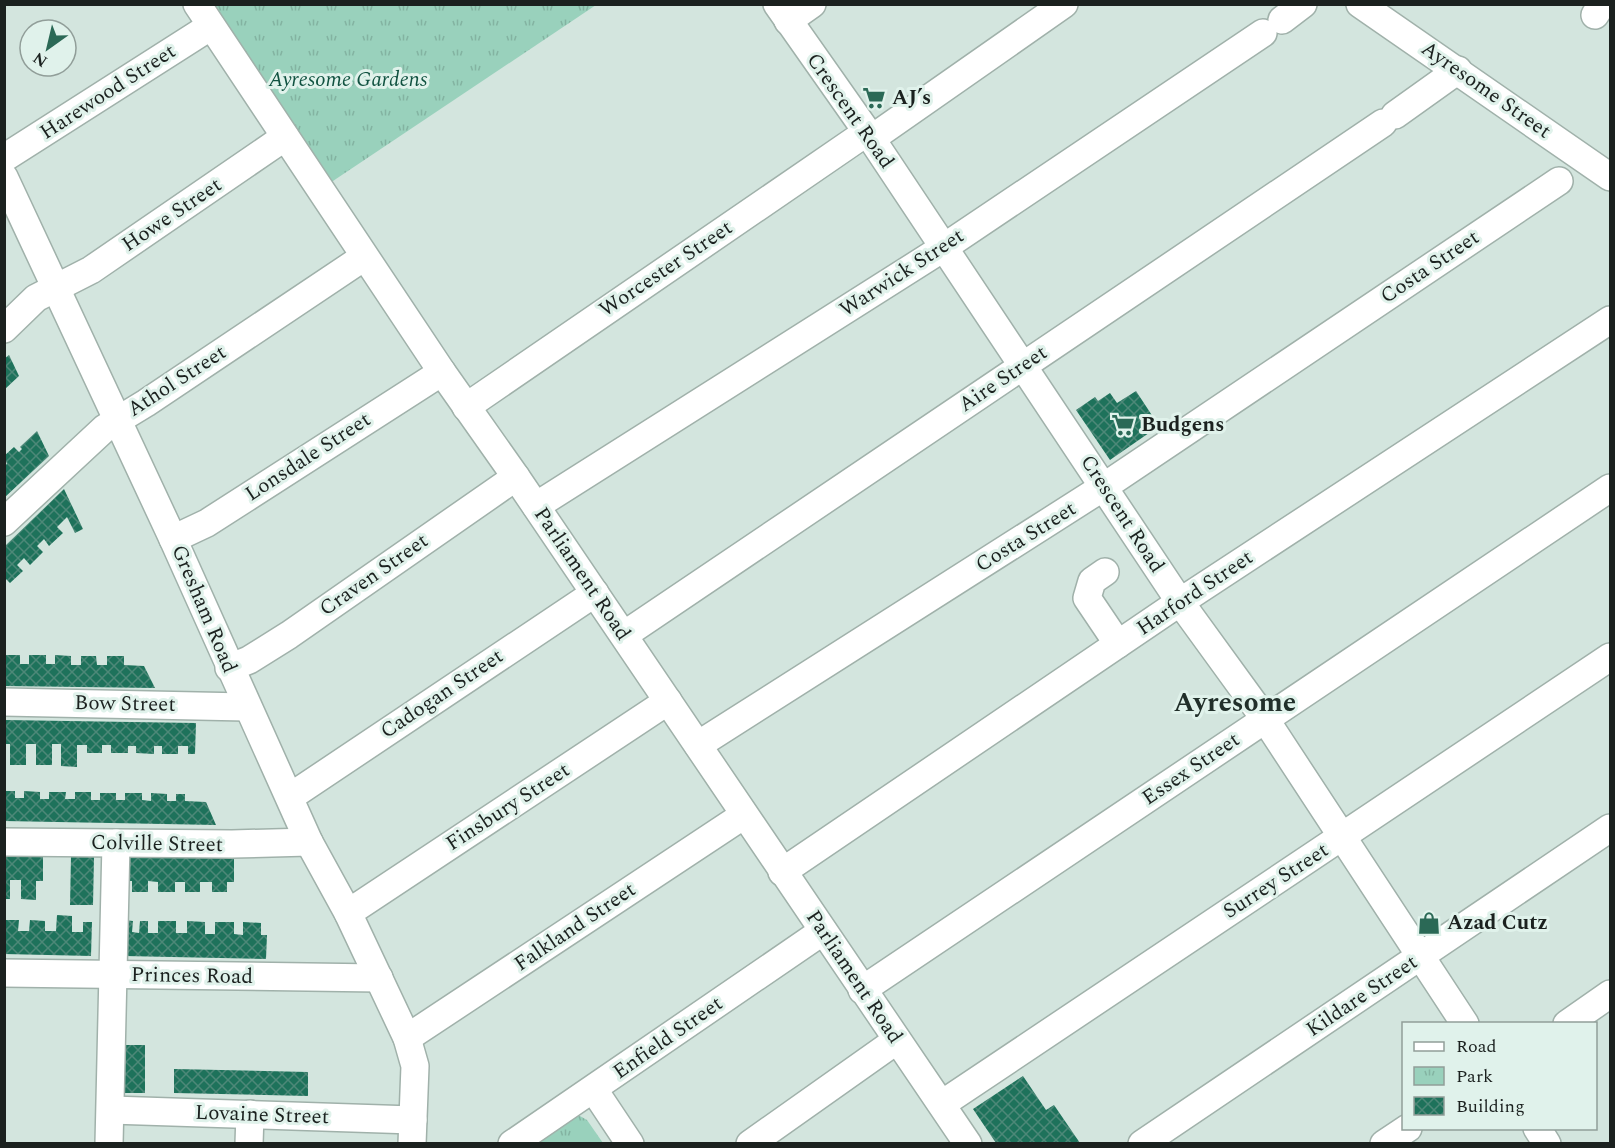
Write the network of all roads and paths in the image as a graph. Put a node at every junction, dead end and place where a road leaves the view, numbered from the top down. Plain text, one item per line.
1 (812, 4) edge
2 (1064, 4) edge
3 (1360, 4) edge
4 (782, 13) edge
5 (204, 15) edge
6 (1282, 19) edge
7 (1458, 70) junction
8 (869, 136) junction
9 (285, 137) junction
10 (4, 158) edge
11 (4, 177) edge
12 (1611, 177) edge
13 (1559, 180) dead end
14 (943, 248) junction
15 (364, 257) junction
16 (56, 287) junction
17 (1611, 320) edge
18 (4, 329) edge
19 (1022, 366) junction
20 (442, 372) junction
21 (466, 406) junction
22 (117, 418) junction
23 (516, 477) junction
24 (1105, 486) junction
25 (1611, 488) edge
26 (536, 506) junction
27 (4, 522) edge
28 (173, 539) junction
29 (1106, 572) dead end
30 (595, 593) junction
31 (1180, 602) junction
32 (624, 635) junction
33 (1119, 644) junction
34 (1611, 657) edge
35 (229, 668) junction
36 (668, 701) junction
37 (4, 702) edge
38 (246, 706) junction
39 (1264, 719) junction
40 (698, 745) junction
41 (290, 797) junction
42 (744, 815) junction
43 (1611, 828) edge
44 (1343, 839) junction
45 (4, 842) edge
46 (309, 842) junction
47 (116, 843) junction
48 (783, 872) junction
49 (348, 913) junction
50 (823, 931) junction
51 (1420, 957) junction
52 (4, 973) edge
53 (112, 975) junction
54 (379, 978) junction
55 (862, 990) junction
56 (1611, 994) edge
57 (1464, 1022) edge
58 (1569, 1022) edge
59 (407, 1038) junction
60 (897, 1040) junction
61 (594, 1090) junction
62 (942, 1104) junction
63 (111, 1110) junction
64 (250, 1114) junction
65 (1405, 1130) edge
66 (1538, 1130) edge
67 (413, 1132) edge
68 (109, 1143) edge
69 (249, 1143) edge
70 (512, 1143) edge
71 (630, 1143) edge
72 (750, 1143) edge
73 (968, 1143) edge
74 (1142, 1143) edge
75 (1384, 1143) edge
76 (1548, 1143) edge

1 - 4 street
2 - 8 street, Worcester Street
3 - 7 street, Ayresome Street
4 - 8 street, Crescent Road
5 - 9 street, Parliament Road
5 - 10 street, Harewood Street
6 - 14 street, Warwick Street
7 - 12 street, Ayresome Street
7 - 19 street, Aire Street
8 - 14 street, Crescent Road
8 - 21 street, Worcester Street
9 - 15 street, Parliament Road
9 - 16 street, Howe Street
11 - 16 street, Gresham Road
13 - 24 street, Costa Street
14 - 19 street, Crescent Road
14 - 26 street, Warwick Street
15 - 20 street, Parliament Road
15 - 22 street, Athol Street
16 - 18 street, Howe Street
16 - 22 street, Gresham Road
17 - 31 street, Harford Street
19 - 24 street, Crescent Road
19 - 32 street, Aire Street
20 - 21 street, Parliament Road
20 - 28 street, Lonsdale Street
21 - 23 street, Parliament Road
22 - 27 street, Athol Street
22 - 28 street, Gresham Road
23 - 26 street, Parliament Road
23 - 35 street, Craven Street
24 - 31 street, Crescent Road
24 - 40 street, Costa Street
25 - 39 street, Essex Street
26 - 30 street, Parliament Road
28 - 35 street, Gresham Road
29 - 33 street
30 - 32 street, Parliament Road
30 - 41 street, Cadogan Street
31 - 33 street, Harford Street
31 - 39 street, Crescent Road
32 - 36 street, Parliament Road
33 - 48 street, Harford Street
34 - 44 street, Surrey Street
35 - 38 street, Gresham Road
36 - 40 street, Parliament Road
36 - 49 street, Finsbury Street
37 - 38 street, Bow Street
38 - 41 street, Gresham Road
39 - 44 street, Crescent Road
39 - 55 street, Essex Street
40 - 42 street, Parliament Road
41 - 46 street, Gresham Road
42 - 48 street, Parliament Road
42 - 59 street, Falkland Street
43 - 51 street, Kildare Street
44 - 51 street, Crescent Road
44 - 62 street, Surrey Street
45 - 47 street, Colville Street
46 - 47 street, Colville Street
46 - 49 street, Gresham Road
47 - 53 street
48 - 50 street, Parliament Road
49 - 54 street, Gresham Road
50 - 55 street, Parliament Road
50 - 61 street, Enfield Street
51 - 57 street, Crescent Road
51 - 74 street, Kildare Street
52 - 53 street, Princes Road
53 - 54 street, Princes Road
53 - 63 street
54 - 59 street, Gresham Road
55 - 60 street, Parliament Road
56 - 58 street
59 - 67 street, Gresham Road
60 - 62 street, Parliament Road
60 - 72 street
61 - 70 street, Enfield Street
61 - 71 street
62 - 73 street, Parliament Road
63 - 64 street, Lovaine Street
63 - 68 street
64 - 67 street, Lovaine Street
64 - 69 street
65 - 75 street
66 - 76 street

